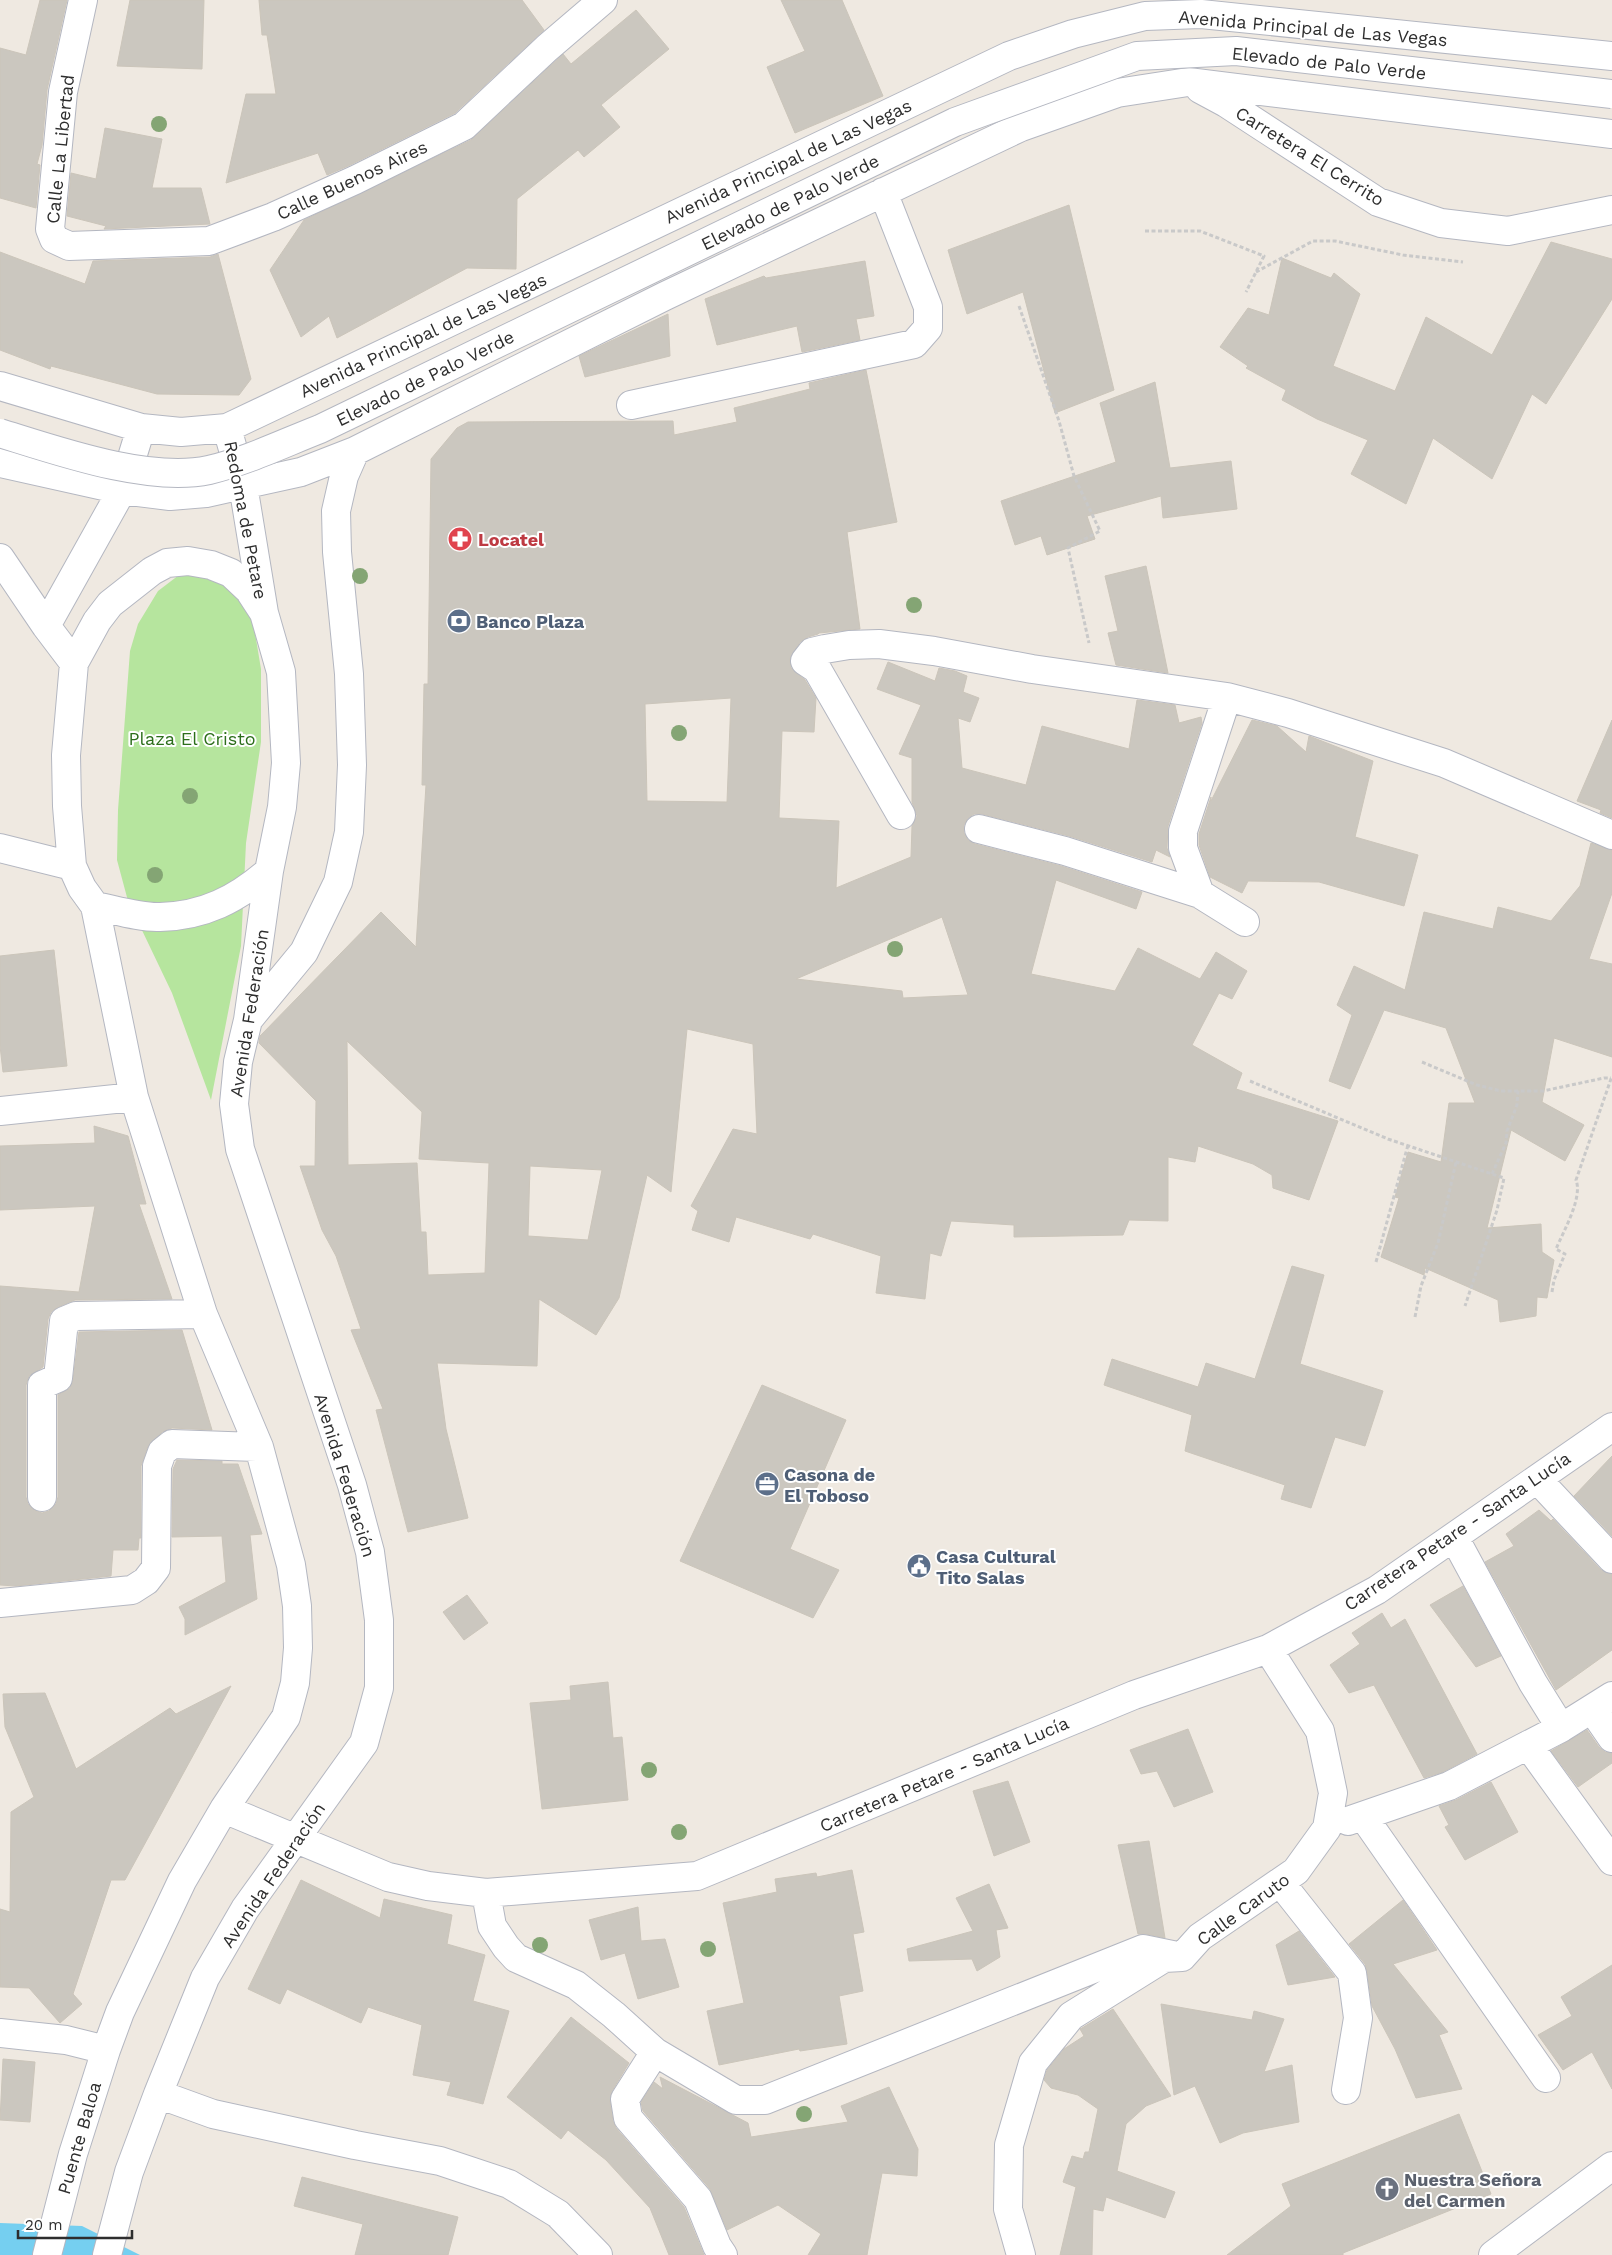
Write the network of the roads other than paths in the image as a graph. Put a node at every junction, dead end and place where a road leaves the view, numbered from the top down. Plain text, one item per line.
1 (83, 0) edge
2 (603, 0) edge
3 (1612, 56) edge
4 (1188, 82) junction
5 (1612, 94) edge
6 (1612, 134) edge
7 (883, 192) junction
8 (1612, 210) edge
9 (54, 239) joint
10 (0, 386) edge
11 (631, 406) dead end
12 (141, 428) junction
13 (228, 428) junction
14 (0, 433) edge
15 (355, 452) junction
16 (0, 463) edge
17 (242, 485) junction
18 (122, 490) junction
19 (0, 558) edge
20 (264, 613) junction
21 (46, 626) junction
22 (74, 663) junction
23 (1226, 697) junction
24 (901, 815) dead end
25 (979, 829) dead end
26 (1612, 835) edge
27 (0, 848) edge
28 (72, 866) junction
29 (269, 872) junction
30 (1200, 894) junction
31 (95, 906) junction
32 (1245, 922) dead end
33 (248, 1020) junction
34 (134, 1097) junction
35 (0, 1111) edge
36 (203, 1314) junction
37 (1612, 1427) edge
38 (259, 1447) junction
39 (1537, 1479) junction
40 (42, 1497) dead end
41 (1454, 1537) junction
42 (1612, 1559) edge
43 (0, 1603) edge
44 (1268, 1649) junction
45 (1602, 1702) edge
46 (1561, 1728) junction
47 (1612, 1738) edge
48 (1528, 1745) junction
49 (224, 1809) junction
50 (1363, 1816) junction
51 (1327, 1828) junction
52 (297, 1840) junction
53 (1612, 1861) edge
54 (1280, 1882) junction
55 (486, 1892) junction
56 (1182, 1957) junction
57 (0, 2033) edge
58 (106, 2050) junction
59 (655, 2052) junction
60 (1546, 2078) dead end
61 (1346, 2090) dead end
62 (158, 2094) junction
63 (1612, 2166) edge
64 (47, 2255) edge
65 (107, 2255) edge
66 (598, 2255) edge
67 (723, 2255) edge
68 (1021, 2255) edge
69 (1493, 2255) edge

1 - 9 street, Calle La Libertad
2 - 9 street, Calle Buenos Aires
3 - 13 street, Avenida Principal de Las Vegas
4 - 6 street
4 - 7 street
4 - 8 street, Carretera El Cerrito
5 - 14 street, Elevado de Palo Verde, bridge
7 - 11 street
7 - 15 street
10 - 12 street, Avenida Principal de Las Vegas
12 - 13 street, Avenida Principal de Las Vegas
12 - 18 street
13 - 17 street, Redoma de Petare
15 - 17 street
15 - 33 street
16 - 18 street
17 - 18 street
17 - 20 street, Redoma de Petare
18 - 21 street
19 - 21 street
20 - 22 street, Redoma de Petare
20 - 29 street, Redoma de Petare
21 - 22 street
22 - 28 street, Redoma de Petare
23 - 24 street
23 - 26 street
23 - 30 street
25 - 30 street
27 - 28 street
28 - 31 street, Redoma de Petare
29 - 31 street
29 - 33 street, Avenida Federación
30 - 32 street
31 - 34 street
33 - 52 street, Avenida Federación
34 - 35 street
34 - 36 street
36 - 38 street
36 - 40 street
37 - 39 street, Carretera Petare - Santa Lucía
38 - 43 street
38 - 49 street
39 - 41 street, Carretera Petare - Santa Lucía
39 - 42 street
41 - 44 street, Carretera Petare - Santa Lucía
41 - 46 street
44 - 51 street, Calle Caruto
44 - 55 street, Carretera Petare - Santa Lucía
45 - 46 street
45 - 47 street
46 - 48 street
48 - 50 street
48 - 53 street
49 - 52 street, Carretera Petare - Santa Lucía
49 - 58 street
50 - 51 street
50 - 60 street
51 - 54 street, Calle Caruto
52 - 55 street, Carretera Petare - Santa Lucía
52 - 62 street, Avenida Federación
54 - 56 street, Calle Caruto
54 - 61 street
55 - 59 street
56 - 59 street
56 - 68 street, Calle Caruto
57 - 58 street
58 - 64 street, Puente Baloa
59 - 67 street
62 - 65 street
62 - 66 street
63 - 69 street

